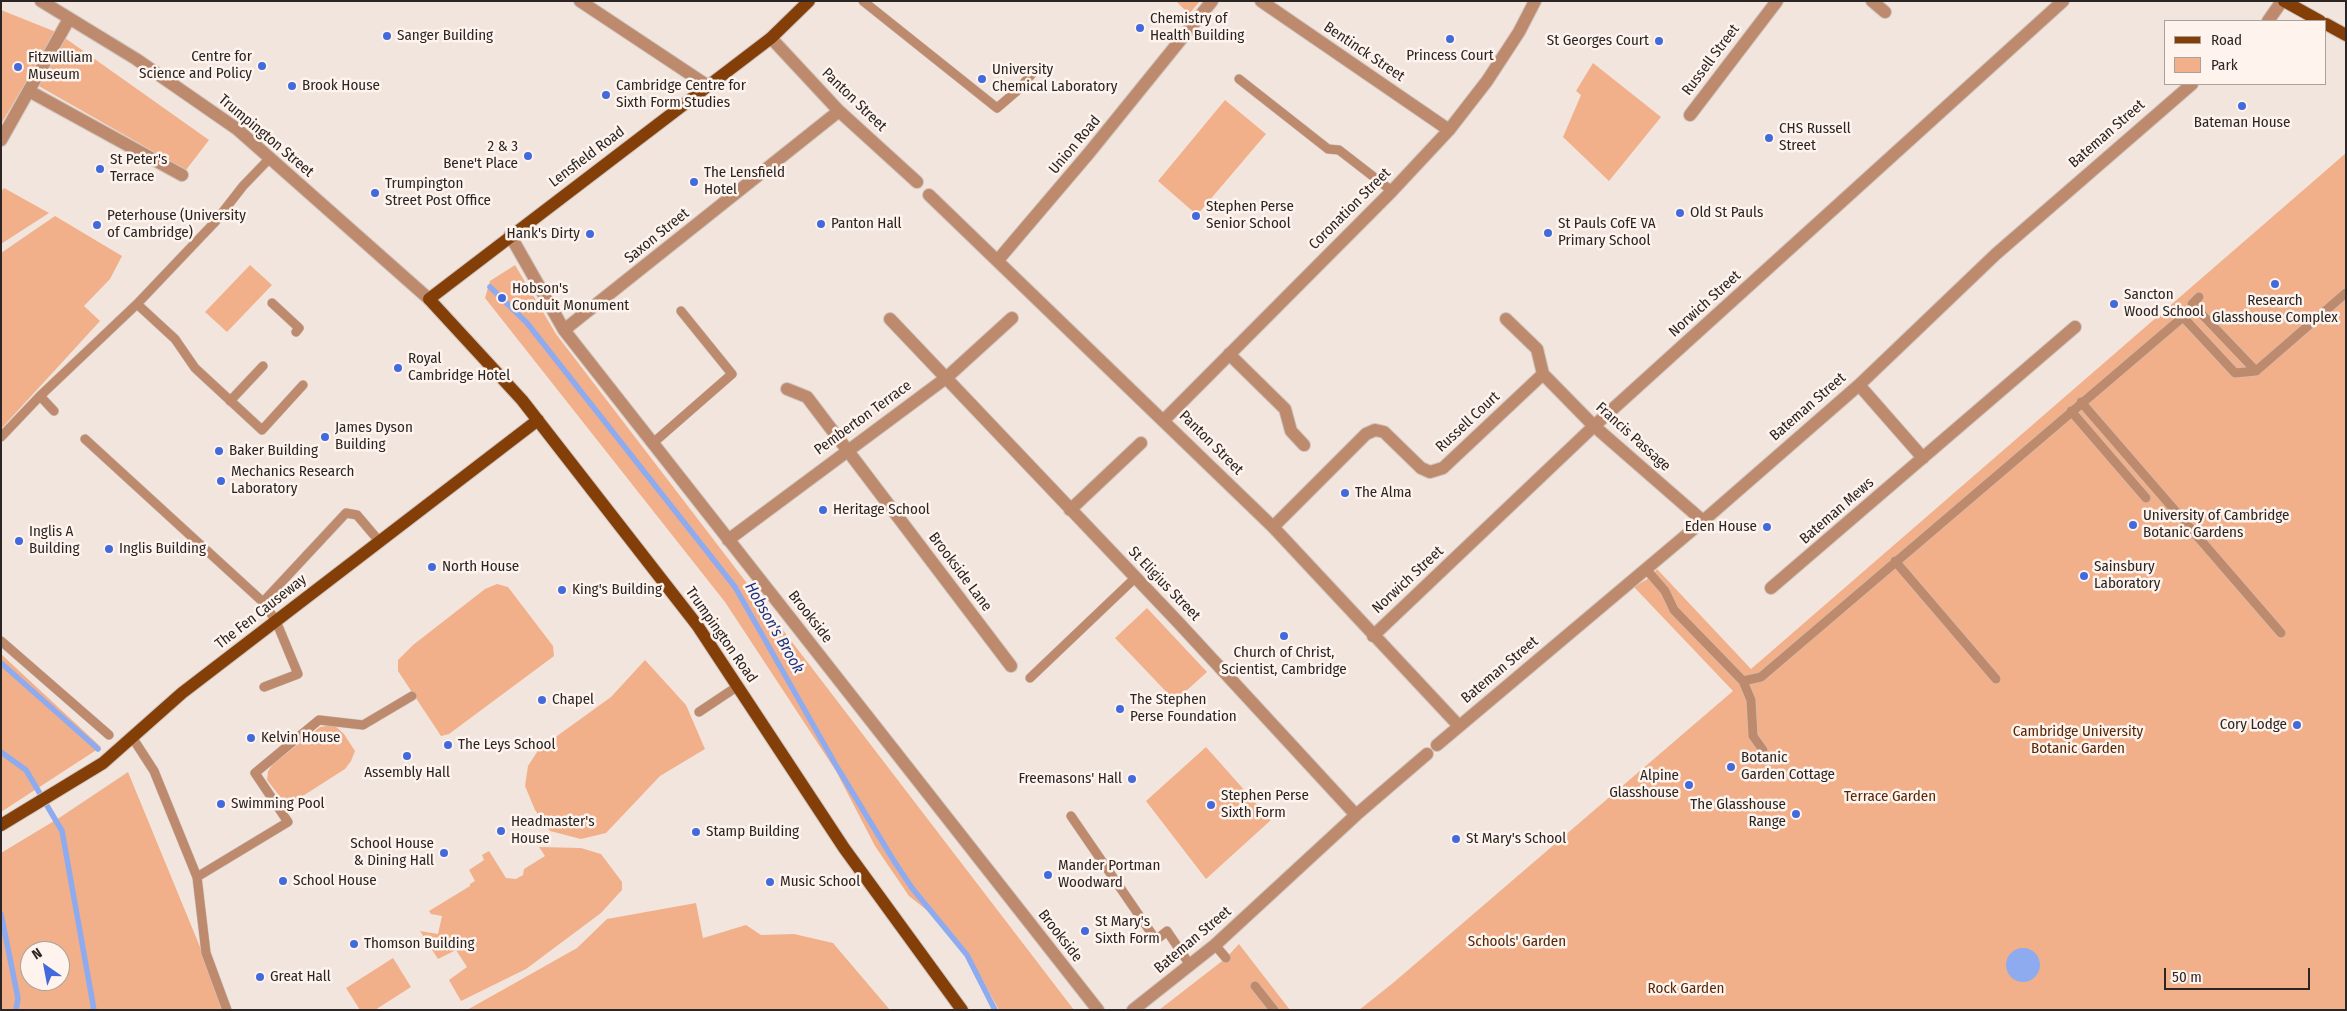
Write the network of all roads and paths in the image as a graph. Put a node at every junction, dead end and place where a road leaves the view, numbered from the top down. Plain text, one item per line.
1 (41, 1) edge
2 (580, 1) edge
3 (809, 1) edge
4 (863, 1) edge
5 (1212, 1) edge
6 (1261, 1) edge
7 (1535, 1) edge
8 (1777, 1) edge
9 (1872, 1) edge
10 (2062, 1) edge
11 (2283, 1) edge
12 (1885, 12) dead end
13 (69, 19) junction
14 (2269, 20) edge
15 (2318, 20) edge
16 (2327, 25) edge
17 (2346, 35) edge
18 (771, 38) junction
19 (1036, 69) dead end
20 (1238, 79) dead end
21 (2191, 85) edge
22 (708, 86) junction
23 (29, 91) junction
24 (840, 111) junction
25 (1690, 115) dead end
26 (1449, 130) junction
27 (1, 140) edge
28 (270, 158) junction
29 (182, 175) dead end
30 (917, 182) dead end
31 (1392, 192) junction
32 (929, 195) dead end
33 (510, 236) junction
34 (998, 260) junction
35 (2346, 293) edge
36 (2199, 297) dead end
37 (429, 299) junction
38 (272, 303) dead end
39 (138, 304) junction
40 (681, 311) dead end
41 (1012, 318) dead end
42 (890, 319) dead end
43 (1506, 319) dead end
44 (2075, 328) dead end
45 (564, 330) junction
46 (296, 332) dead end
47 (1229, 354) junction
48 (263, 366) dead end
49 (2256, 372) junction
50 (1543, 374) junction
51 (946, 378) junction
52 (303, 385) dead end
53 (1859, 385) junction
54 (788, 389) dead end
55 (40, 396) junction
56 (230, 401) junction
57 (2081, 402) junction
58 (54, 410) dead end
59 (2070, 412) junction
60 (538, 420) junction
61 (1164, 420) junction
62 (1594, 426) junction
63 (1, 437) edge
64 (85, 439) dead end
65 (652, 443) junction
66 (1142, 443) dead end
67 (1304, 445) dead end
68 (847, 450) junction
69 (1924, 458) junction
70 (2146, 498) dead end
71 (1070, 510) junction
72 (1703, 521) junction
73 (1272, 527) junction
74 (728, 540) junction
75 (379, 541) junction
76 (1895, 561) junction
77 (1646, 569) junction
78 (1135, 578) junction
79 (1771, 588) dead end
80 (263, 602) junction
81 (276, 621) junction
82 (2281, 633) dead end
83 (1373, 636) junction
84 (1, 641) edge
85 (1011, 666) dead end
86 (1030, 678) dead end
87 (1996, 679) dead end
88 (1743, 681) junction
89 (738, 686) junction
90 (264, 687) dead end
91 (412, 696) dead end
92 (699, 712) dead end
93 (1459, 726) junction
94 (109, 735) dead end
95 (132, 737) junction
96 (1764, 750) dead end
97 (1356, 815) junction
98 (1071, 816) dead end
99 (1, 825) edge
100 (197, 877) junction
101 (1215, 945) junction
102 (1226, 958) dead end
103 (1190, 965) junction
104 (1255, 986) dead end
105 (227, 1010) edge
106 (962, 1010) edge
107 (1098, 1010) edge
108 (1134, 1010) edge
109 (1274, 1010) edge

1 - 13 street, Trumpington Street
2 - 22 street
3 - 18 main road, Lensfield Road
4 - 19 lane
5 - 34 street, Union Road
6 - 26 street, Bentinck Street
7 - 26 street, Coronation Street
8 - 25 street, Russell Street
9 - 12 street
10 - 62 street, Norwich Street
11 - 14 street
11 - 15 main road
13 - 23 street
13 - 28 street, Trumpington Street
16 - 17 main road
18 - 22 main road, Lensfield Road
18 - 24 street, Panton Street
20 - 31 lane
21 - 53 street, Bateman Street
22 - 33 main road, Lensfield Road
23 - 27 street
23 - 29 street
24 - 30 street, Panton Street
24 - 45 street, Saxon Street
26 - 31 street, Coronation Street
28 - 37 street, Trumpington Street
28 - 39 lane
31 - 47 street, Coronation Street
32 - 34 street, Panton Street
33 - 37 main road, Lensfield Road
33 - 45 street, Brookside
34 - 61 street, Panton Street
35 - 49 lane
36 - 49 lane
37 - 60 main road, Trumpington Road
38 - 46 lane
39 - 55 lane
39 - 56 lane
40 - 65 lane
41 - 51 street, Pemberton Terrace
42 - 51 street, St Eligius Street
43 - 50 street
44 - 69 street, Bateman Mews
45 - 65 street, Brookside
47 - 61 street, Coronation Street
47 - 67 street
48 - 56 lane
49 - 57 lane
50 - 62 street, Francis Passage
50 - 73 street, Russell Court
51 - 68 street, Pemberton Terrace
51 - 71 street, St Eligius Street
52 - 56 lane
53 - 69 street
53 - 72 street, Bateman Street
54 - 68 street, Brookside Lane
55 - 58 lane
55 - 63 lane
57 - 59 lane
57 - 82 lane
59 - 70 lane
59 - 76 lane
60 - 75 main road, The Fen Causeway
60 - 89 main road, Trumpington Road
61 - 73 street, Panton Street
62 - 72 street, Francis Passage
62 - 83 street, Norwich Street
64 - 80 lane
65 - 74 street, Brookside
66 - 71 street
68 - 74 street, Pemberton Terrace
68 - 85 street, Brookside Lane
69 - 79 street, Bateman Mews
71 - 78 street, St Eligius Street
72 - 77 street, Bateman Street
73 - 83 street, Panton Street
74 - 107 street, Brookside
75 - 80 lane
75 - 81 main road, The Fen Causeway
76 - 87 lane
76 - 88 lane
77 - 88 lane
77 - 93 street, Bateman Street
78 - 86 lane
78 - 97 street, St Eligius Street
80 - 81 lane
81 - 90 lane
81 - 95 main road, The Fen Causeway
83 - 93 street, Panton Street
84 - 94 lane
88 - 96 lane
89 - 92 lane
89 - 106 main road, Trumpington Road
91 - 100 lane
93 - 97 street, Bateman Street
95 - 99 main road, The Fen Causeway
95 - 100 lane
97 - 101 street, Bateman Street
98 - 103 lane
100 - 105 lane
101 - 102 lane
101 - 103 street, Bateman Street
103 - 108 street, Bateman Street
104 - 109 lane

